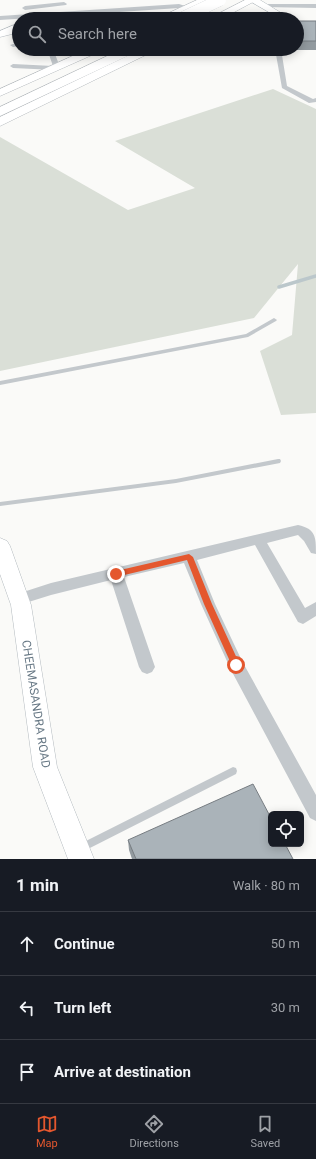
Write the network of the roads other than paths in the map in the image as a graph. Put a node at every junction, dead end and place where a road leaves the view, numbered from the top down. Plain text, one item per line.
1 (204, 0) edge
2 (220, 0) edge
3 (234, 0) edge
4 (252, 0) edge
5 (62, 2) edge
6 (180, 5) edge
7 (264, 5) junction
8 (316, 6) edge
9 (25, 8) dead end
10 (70, 12) edge
11 (95, 12) edge
12 (172, 12) edge
13 (195, 12) edge
14 (199, 12) edge
15 (209, 12) edge
16 (227, 12) edge
17 (273, 12) edge
18 (12, 17) edge
19 (0, 18) edge
20 (12, 30) edge
21 (0, 34) edge
22 (52, 56) edge
23 (81, 56) edge
24 (102, 56) edge
25 (116, 56) edge
26 (137, 56) edge
27 (279, 56) edge
28 (13, 66) dead end
29 (56, 68) junction
30 (0, 93) edge
31 (316, 100) edge
32 (3, 106) edge
33 (0, 122) edge
34 (274, 320) dead end
35 (0, 383) edge
36 (278, 461) dead end
37 (0, 504) edge
38 (259, 540) junction
39 (0, 546) edge
40 (316, 549) edge
41 (189, 557) junction
42 (116, 574) junction
43 (19, 599) junction
44 (316, 608) edge
45 (147, 667) dead end
46 (233, 771) dead end
47 (316, 812) edge
48 (79, 855) edge

1 - 6 main road
2 - 13 highway, bridge
3 - 15 highway
4 - 7 street
4 - 16 main road
5 - 9 street
5 - 10 street
6 - 11 street
6 - 12 main road
6 - 14 street
7 - 8 street
7 - 17 street
18 - 19 street
20 - 21 street
22 - 29 street
23 - 29 main road
24 - 32 highway
25 - 32 highway
26 - 33 main road
27 - 31 street
28 - 29 street
29 - 30 main road
34 - 35 lane
36 - 37 lane
38 - 40 street
38 - 41 street
38 - 44 street
39 - 43 street, CHEEMASANDRA ROAD
41 - 42 street
41 - 47 street
42 - 43 street
42 - 45 street
43 - 48 street, CHEEMASANDRA ROAD
46 - 48 lane

